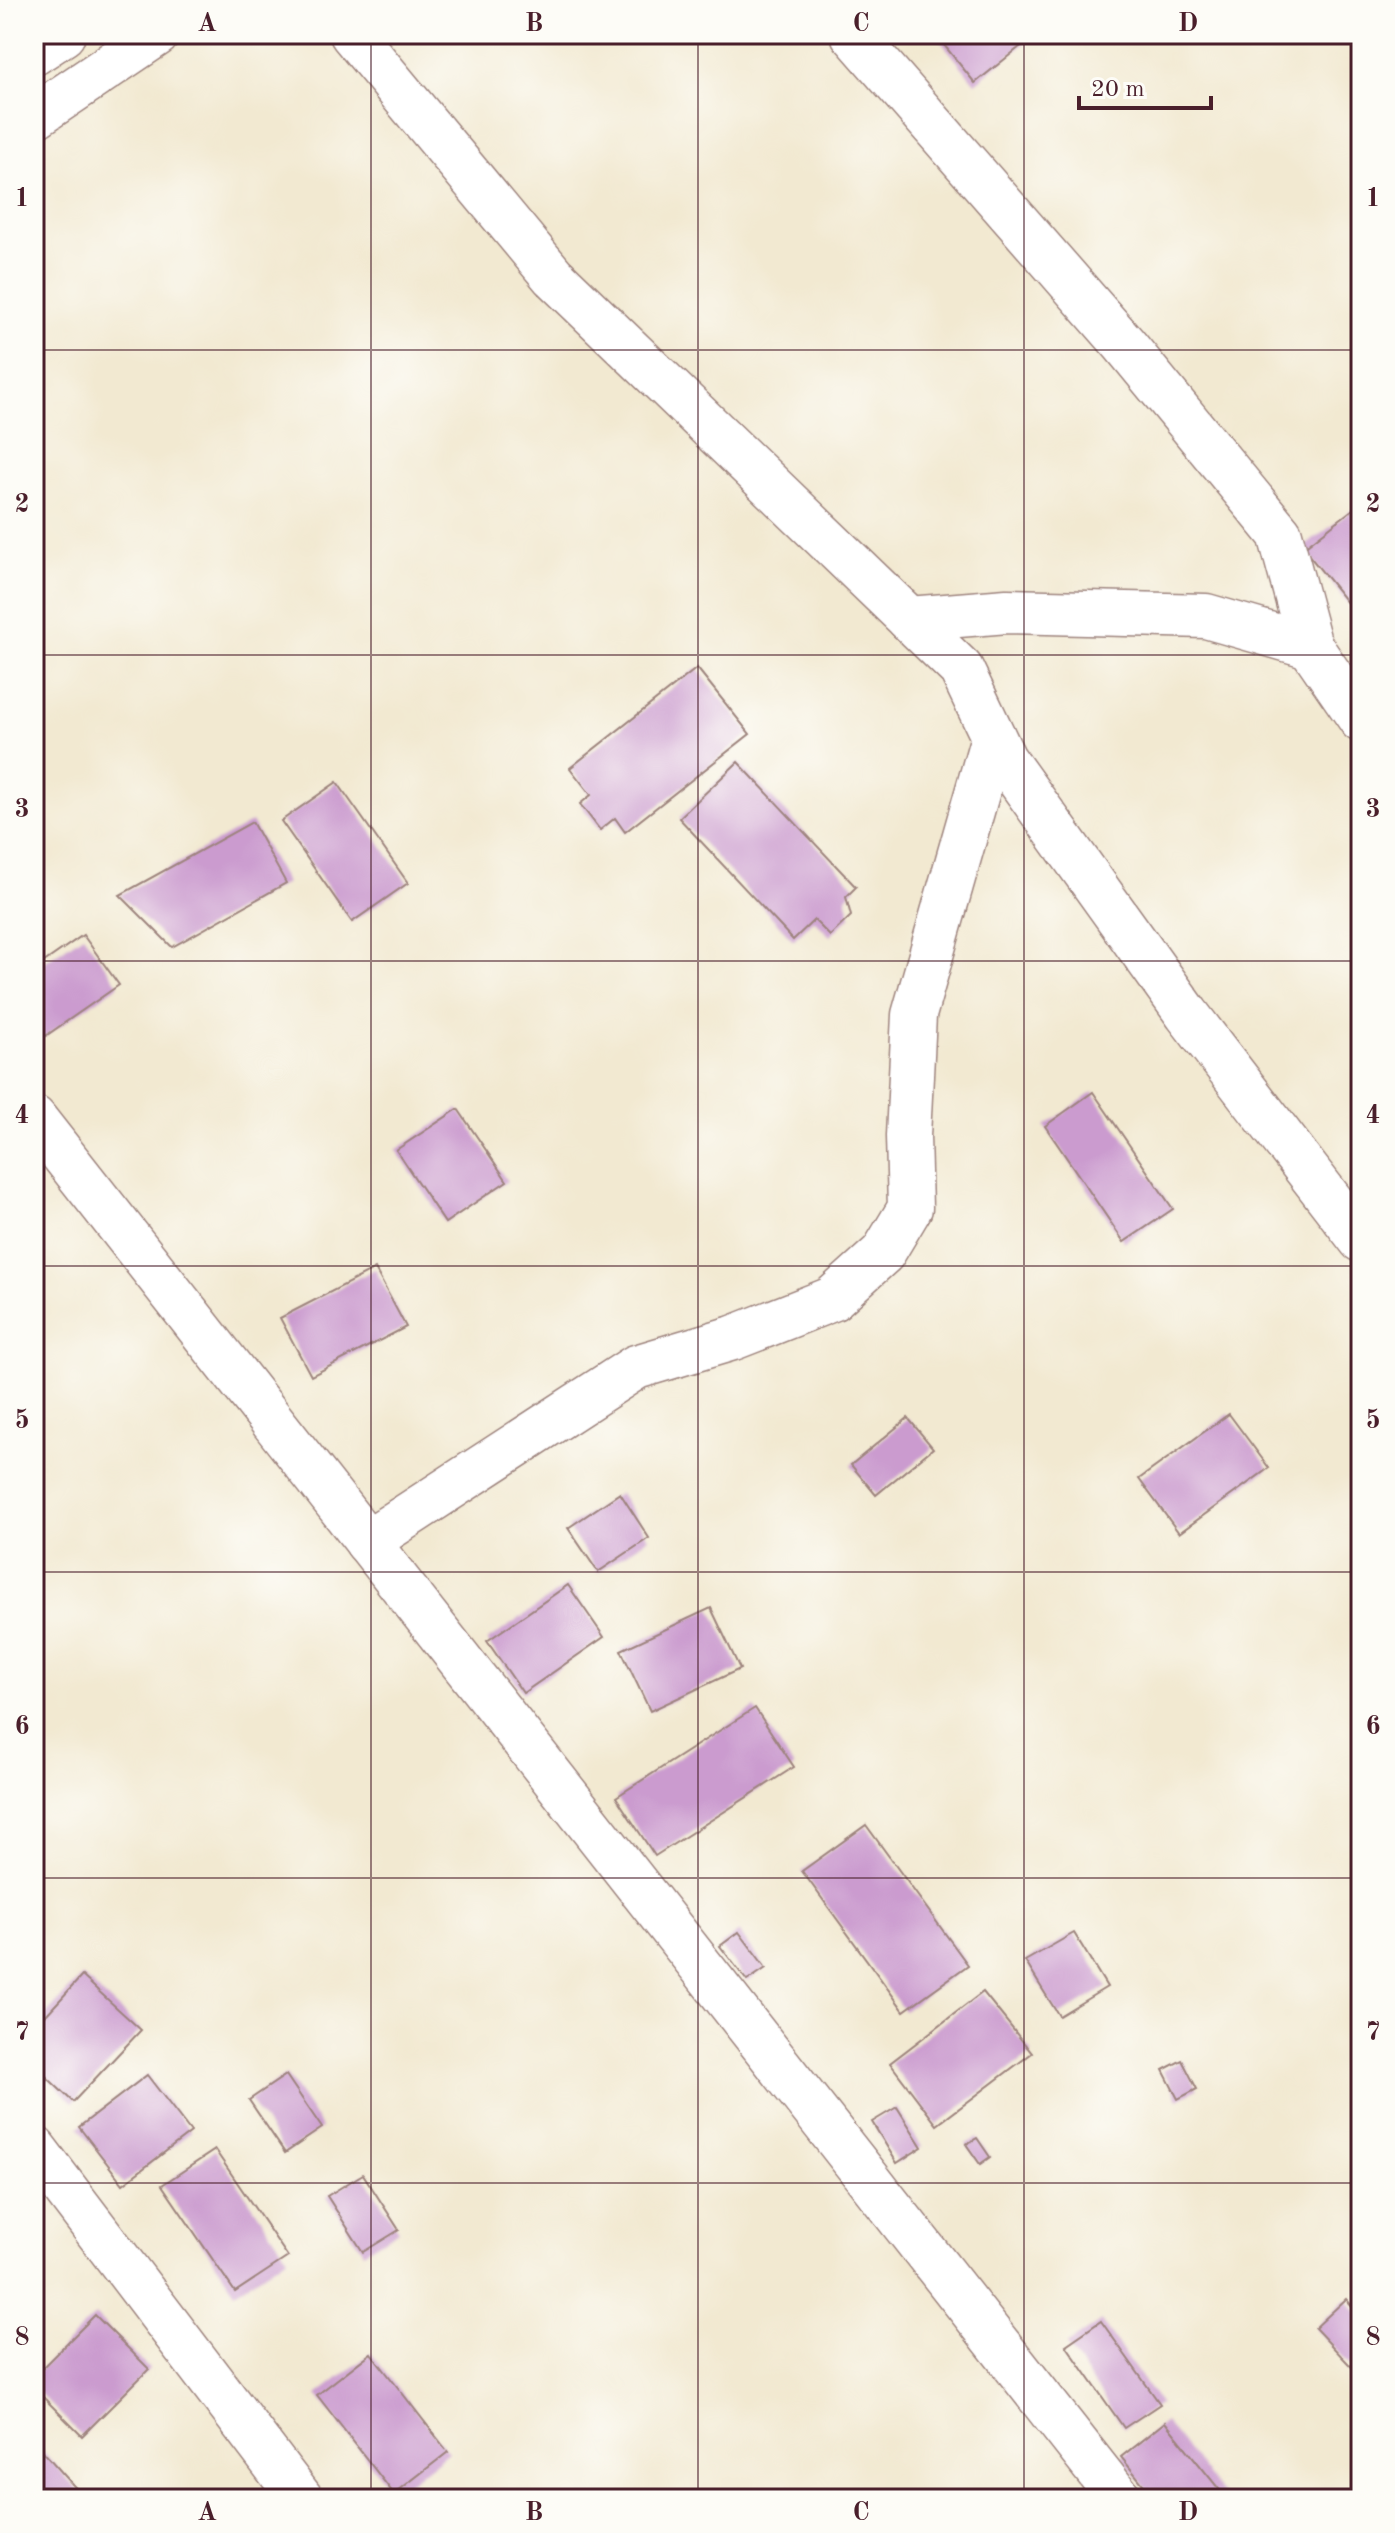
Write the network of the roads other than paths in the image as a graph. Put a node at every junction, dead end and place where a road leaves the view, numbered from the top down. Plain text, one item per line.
1 (63, 34) edge
2 (157, 34) edge
3 (352, 34) edge
4 (853, 34) edge
5 (34, 53) edge
6 (34, 117) edge
7 (909, 619) junction
8 (1310, 646) junction
9 (1361, 720) edge
10 (993, 737) junction
11 (34, 1118) edge
12 (1361, 1240) edge
13 (367, 1542) junction
14 (34, 2148) edge
15 (301, 2499) edge
16 (1120, 2499) edge

1 - 5 main road
2 - 6 main road
3 - 7 main road
4 - 8 main road
7 - 8 main road
7 - 10 main road
8 - 9 main road
10 - 12 main road
10 - 13 main road
11 - 13 main road
13 - 16 main road
14 - 15 main road

